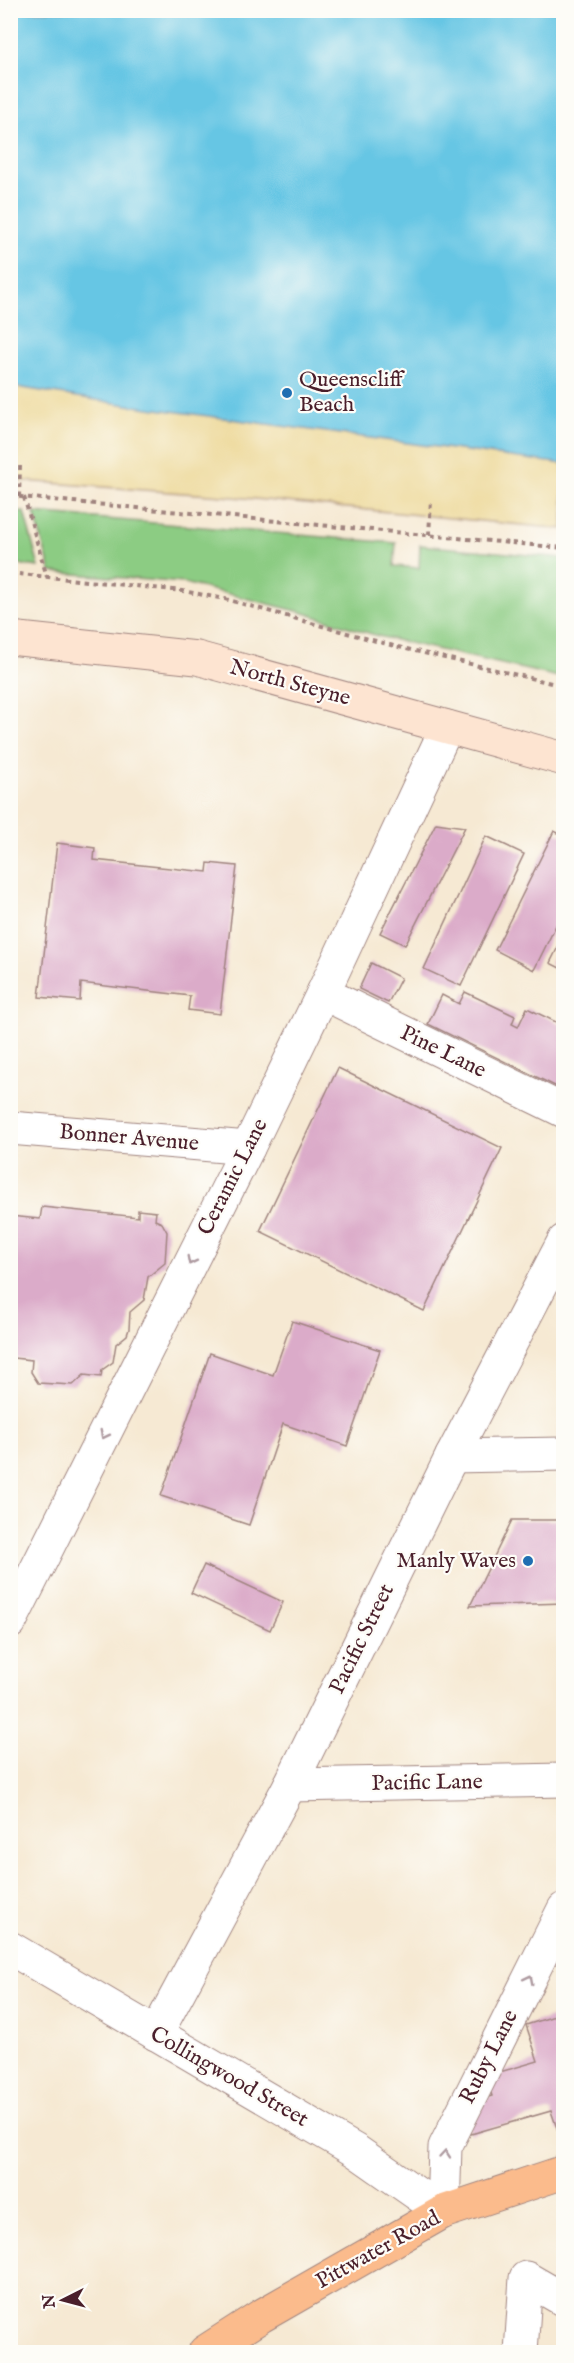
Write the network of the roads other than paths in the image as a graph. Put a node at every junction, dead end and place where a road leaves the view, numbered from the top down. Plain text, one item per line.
1 (10, 638) edge
2 (447, 727) junction
3 (564, 759) edge
4 (323, 993) junction
5 (564, 1111) edge
6 (10, 1128) edge
7 (248, 1148) junction
8 (564, 1241) edge
9 (564, 1454) edge
10 (452, 1456) junction
11 (10, 1622) edge
12 (564, 1780) edge
13 (290, 1785) junction
14 (564, 1909) edge
15 (10, 1948) edge
16 (156, 2034) junction
17 (564, 2172) edge
18 (443, 2212) junction
19 (564, 2301) edge
20 (205, 2352) edge
21 (521, 2352) edge

1 - 2 main road, North Steyne
2 - 3 main road, North Steyne
2 - 4 street, Ceramic Lane
4 - 5 street, Pine Lane
4 - 7 street, Ceramic Lane
6 - 7 street, Bonner Avenue
7 -> 11 street, Ceramic Lane
8 - 10 street, Pacific Street
9 - 10 street
10 - 13 street, Pacific Street
12 - 13 street, Pacific Lane
13 - 16 street, Pacific Street
18 -> 14 street, Ruby Lane
15 - 16 street, Collingwood Street
16 - 18 street, Collingwood Street
17 - 18 main road, Pittwater Road
18 - 20 main road, Pittwater Road
19 - 21 street

